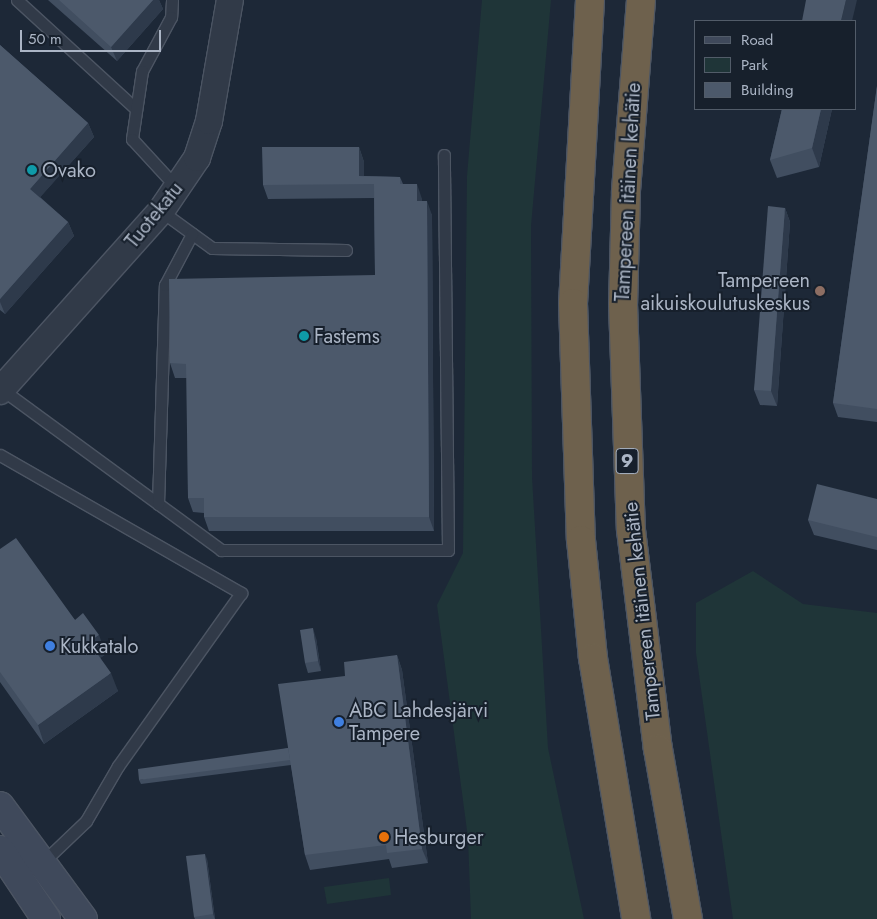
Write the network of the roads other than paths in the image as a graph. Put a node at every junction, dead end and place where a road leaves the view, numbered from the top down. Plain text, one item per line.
1 (17, 0) edge
2 (172, 0) edge
3 (230, 0) edge
4 (590, 0) edge
5 (641, 0) edge
6 (136, 109) junction
7 (444, 155) dead end
8 (177, 188) junction
9 (161, 211) junction
10 (192, 234) junction
11 (346, 250) dead end
12 (0, 389) edge
13 (0, 455) edge
14 (158, 504) junction
15 (0, 806) edge
16 (0, 850) edge
17 (43, 862) junction
18 (22, 880) junction
19 (46, 919) edge
20 (83, 919) edge
21 (636, 919) edge
22 (688, 919) edge

1 - 6 lane
2 - 6 lane
3 - 8 street, Tuotekatu
4 - 21 highway
5 - 22 highway, Tampereen itäinen kehätie / 9
6 - 8 lane
7 - 14 lane
8 - 9 street, Tuotekatu
9 - 10 lane
9 - 12 street, Tuotekatu
10 - 11 lane
10 - 14 lane
12 - 14 lane
13 - 17 lane
15 - 17 main road
16 - 18 main road
17 - 18 lane
17 - 20 main road
18 - 19 main road

